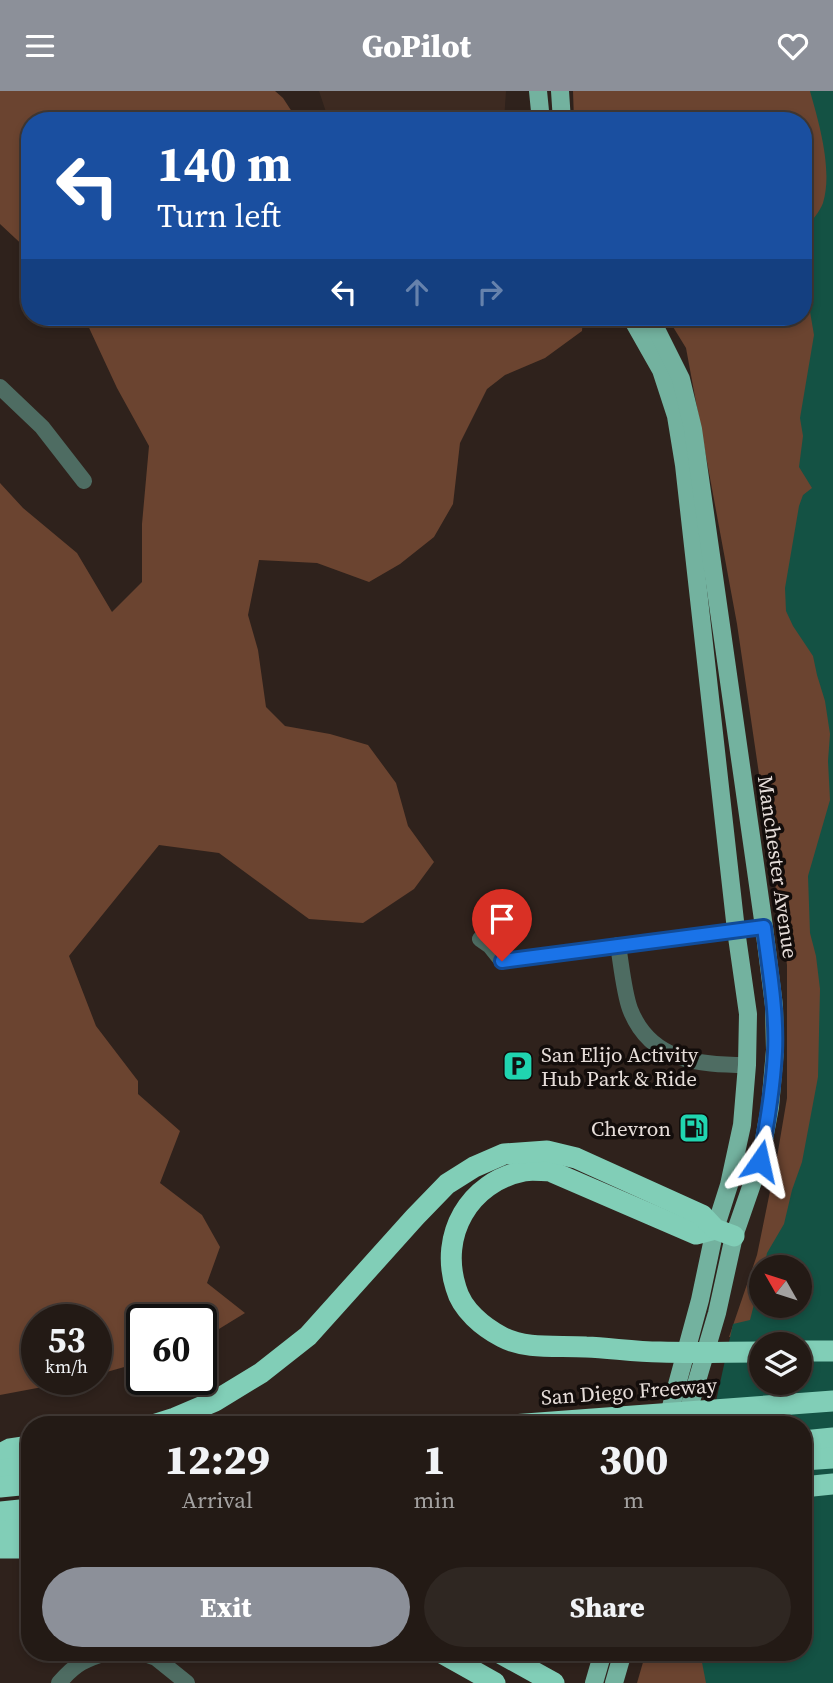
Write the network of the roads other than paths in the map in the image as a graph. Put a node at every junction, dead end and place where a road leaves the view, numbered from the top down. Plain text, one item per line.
1 (538, 91) edge
2 (560, 91) edge
3 (540, 112) edge
4 (561, 112) edge
5 (636, 326) edge
6 (654, 326) edge
7 (0, 387) edge
8 (84, 481) dead end
9 (764, 927) junction
10 (736, 930) junction
11 (480, 939) dead end
12 (618, 945) junction
13 (747, 1065) junction
14 (725, 1233) junction
15 (812, 1351) edge
16 (833, 1351) edge
17 (749, 1352) edge
18 (833, 1401) edge
19 (833, 1413) edge
20 (180, 1416) edge
21 (620, 1416) edge
22 (668, 1416) edge
23 (687, 1416) edge
24 (804, 1416) edge
25 (833, 1438) edge
26 (812, 1440) edge
27 (21, 1447) edge
28 (0, 1454) edge
29 (833, 1458) edge
30 (812, 1459) edge
31 (21, 1468) edge
32 (0, 1469) edge
33 (833, 1484) edge
34 (21, 1485) edge
35 (812, 1486) edge
36 (0, 1487) edge
37 (21, 1510) edge
38 (0, 1512) edge
39 (21, 1530) edge
40 (0, 1531) edge
41 (0, 1548) edge
42 (21, 1548) edge
43 (83, 1661) edge
44 (160, 1661) edge
45 (456, 1661) edge
46 (514, 1661) edge
47 (600, 1661) edge
48 (620, 1661) edge
49 (59, 1683) edge
50 (187, 1683) edge
51 (495, 1683) edge
52 (554, 1683) edge
53 (594, 1683) edge
54 (614, 1683) edge

1 - 3 main road
2 - 4 main road
5 - 10 main road, Manchester Avenue
6 - 9 main road, Manchester Avenue
7 - 8 street
9 - 10 street
9 - 14 main road, Manchester Avenue
10 - 12 street
10 - 13 main road, Manchester Avenue
11 - 12 street
12 - 13 street
13 - 14 main road, Manchester Avenue
14 - 17 highway
14 - 20 highway
14 - 22 main road, Manchester Avenue
14 - 23 main road, Manchester Avenue
15 - 16 highway
18 - 21 highway, San Diego Freeway
19 - 24 highway
25 - 26 highway
27 - 28 highway
29 - 30 highway
31 - 32 highway
33 - 35 highway
34 - 36 highway
37 - 38 highway
39 - 40 highway
41 - 42 highway
43 - 49 street
44 - 50 street
45 - 51 highway
46 - 52 highway
47 - 53 main road
48 - 54 main road

